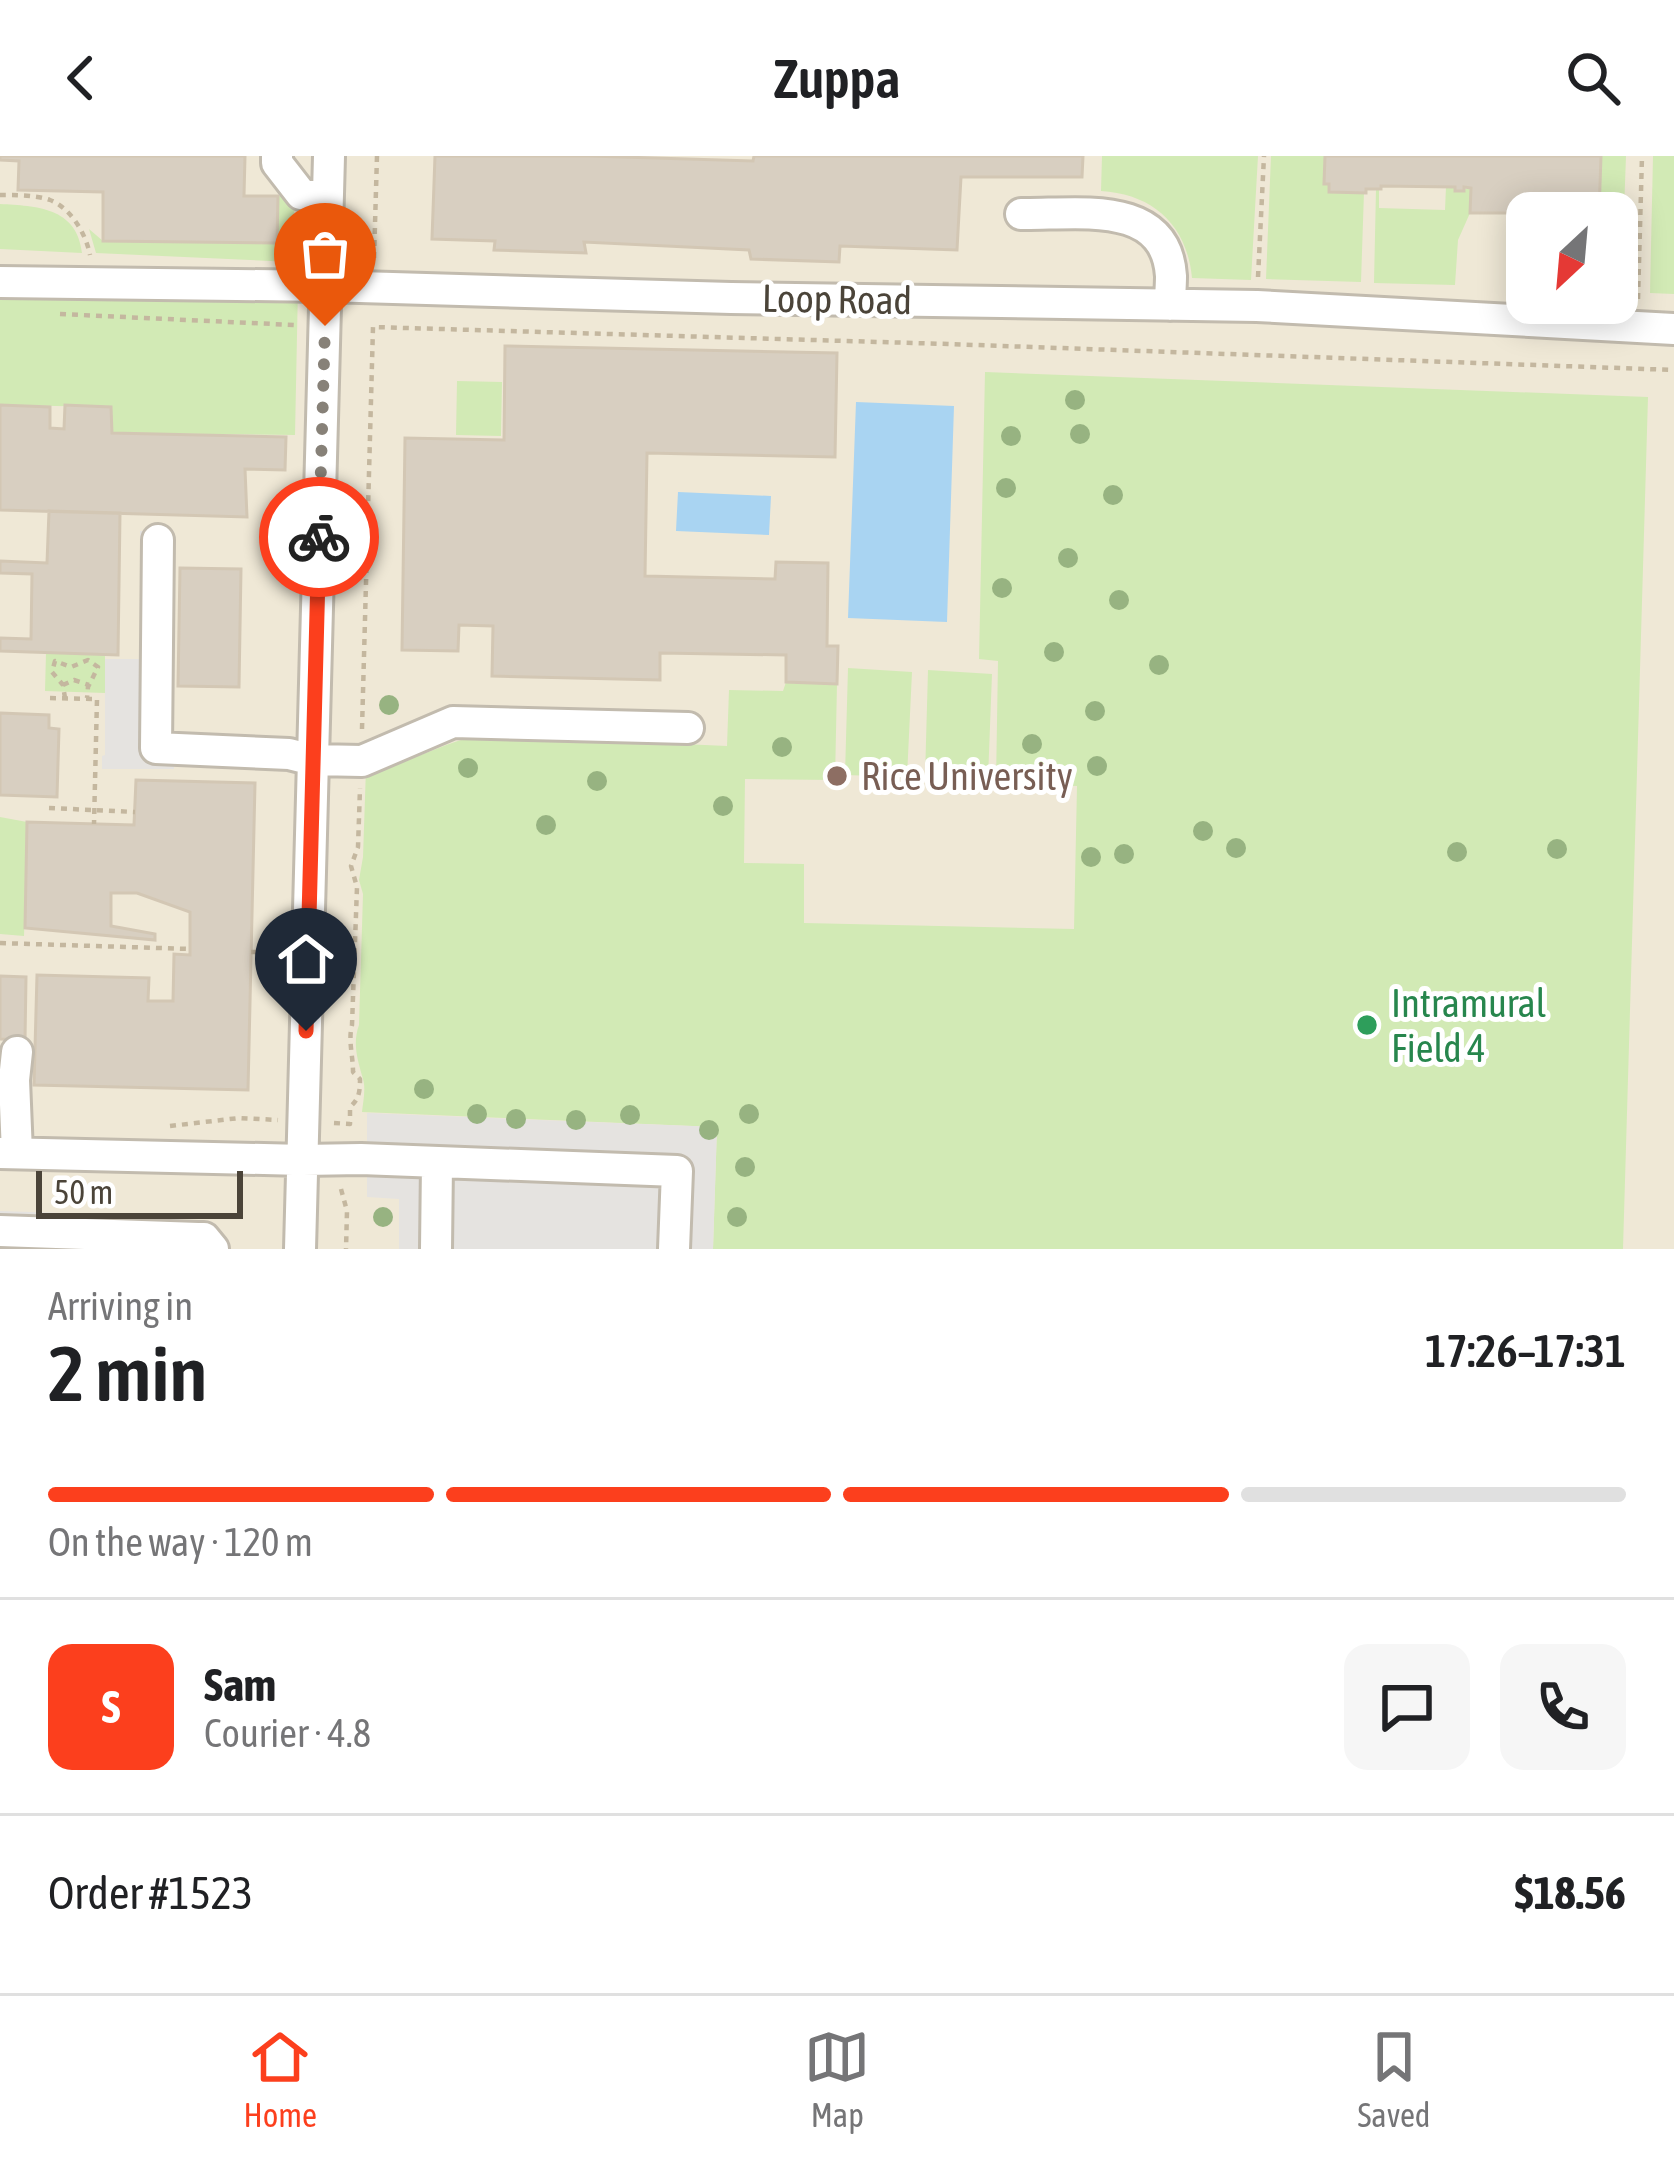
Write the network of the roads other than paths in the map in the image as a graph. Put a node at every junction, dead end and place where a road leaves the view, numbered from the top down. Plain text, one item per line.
1 (278, 156) edge
2 (328, 156) edge
3 (327, 199) junction
4 (1022, 214) dead end
5 (0, 282) edge
6 (326, 286) junction
7 (1170, 305) junction
8 (1674, 329) edge
9 (158, 540) dead end
10 (688, 728) dead end
11 (314, 760) junction
12 (17, 1052) dead end
13 (9, 1153) edge
14 (303, 1160) junction
15 (436, 1163) junction
16 (0, 1231) edge
17 (163, 1242) edge
18 (436, 1248) edge
19 (213, 1249) edge
20 (300, 1249) edge
21 (462, 1249) edge
22 (674, 1249) edge

1 - 3 lane
2 - 3 lane
3 - 6 lane
4 - 7 lane
5 - 6 lane, Loop Road
6 - 7 lane, Loop Road
6 - 11 lane
7 - 8 lane, Loop Road
9 - 11 lane
10 - 11 lane
11 - 14 lane
12 - 13 lane
13 - 14 lane
14 - 15 lane
14 - 20 lane
15 - 18 lane
15 - 22 lane
16 - 17 lane
17 - 19 lane
18 - 21 lane

